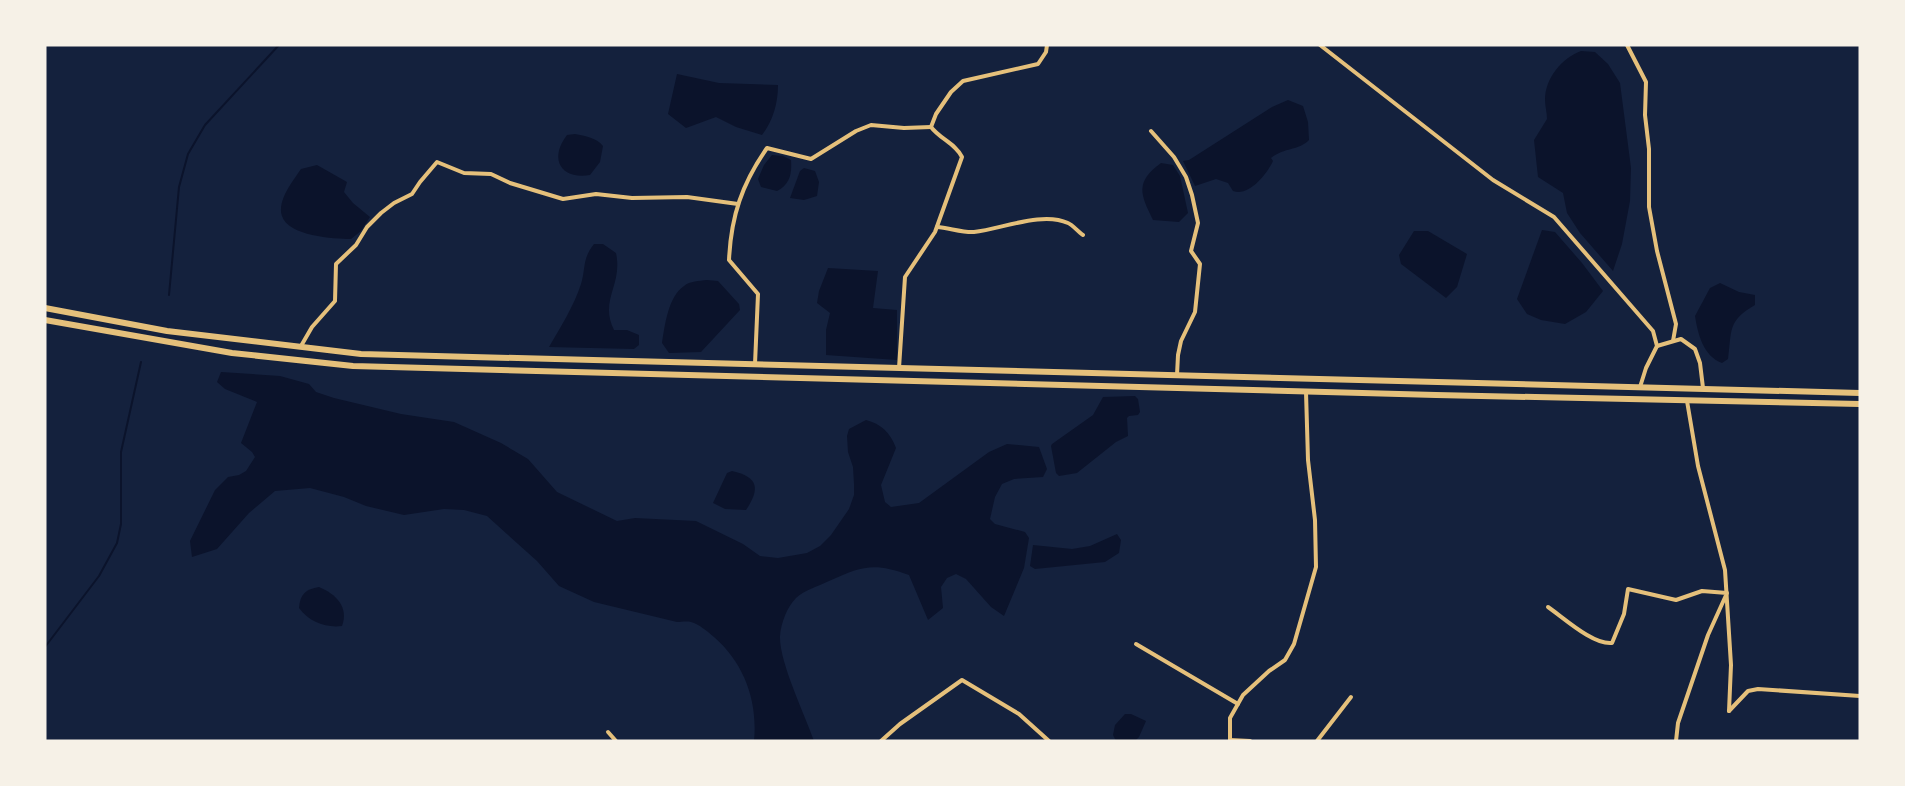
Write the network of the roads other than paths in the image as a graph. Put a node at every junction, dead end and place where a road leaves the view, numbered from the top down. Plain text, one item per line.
1 (1047, 45) edge
2 (1320, 45) edge
3 (1627, 45) edge
4 (931, 127) junction
5 (1151, 131) dead end
6 (738, 204) junction
7 (937, 227) junction
8 (1083, 235) dead end
9 (45, 308) edge
10 (45, 320) edge
11 (1674, 342) junction
12 (1658, 346) junction
13 (300, 347) junction
14 (755, 365) junction
15 (899, 368) junction
16 (1177, 376) junction
17 (1640, 387) junction
18 (1703, 389) junction
19 (1306, 391) junction
20 (1860, 393) edge
21 (1687, 401) junction
22 (1860, 404) edge
23 (1727, 593) junction
24 (1548, 607) dead end
25 (1136, 644) dead end
26 (1860, 696) edge
27 (1352, 697) dead end
28 (1238, 704) junction
29 (608, 732) dead end
30 (1230, 740) edge
31 (616, 741) edge
32 (882, 741) edge
33 (1049, 741) edge
34 (1250, 741) edge
35 (1317, 741) edge
36 (1676, 741) edge

1 - 4 street
2 - 12 street
3 - 11 street
4 - 6 street
4 - 7 street
5 - 16 street
6 - 13 street
6 - 14 street
7 - 8 street
7 - 15 street
9 - 13 highway
10 - 19 highway
11 - 12 street
11 - 18 street
12 - 17 street
13 - 14 highway
14 - 15 highway
15 - 16 highway
16 - 17 highway
17 - 18 highway
18 - 20 highway
19 - 21 highway
19 - 28 street
21 - 22 highway
21 - 23 street
23 - 24 street
23 - 26 street
23 - 36 street
25 - 28 street
27 - 35 street
28 - 30 street
29 - 31 street
30 - 34 street
32 - 33 street

